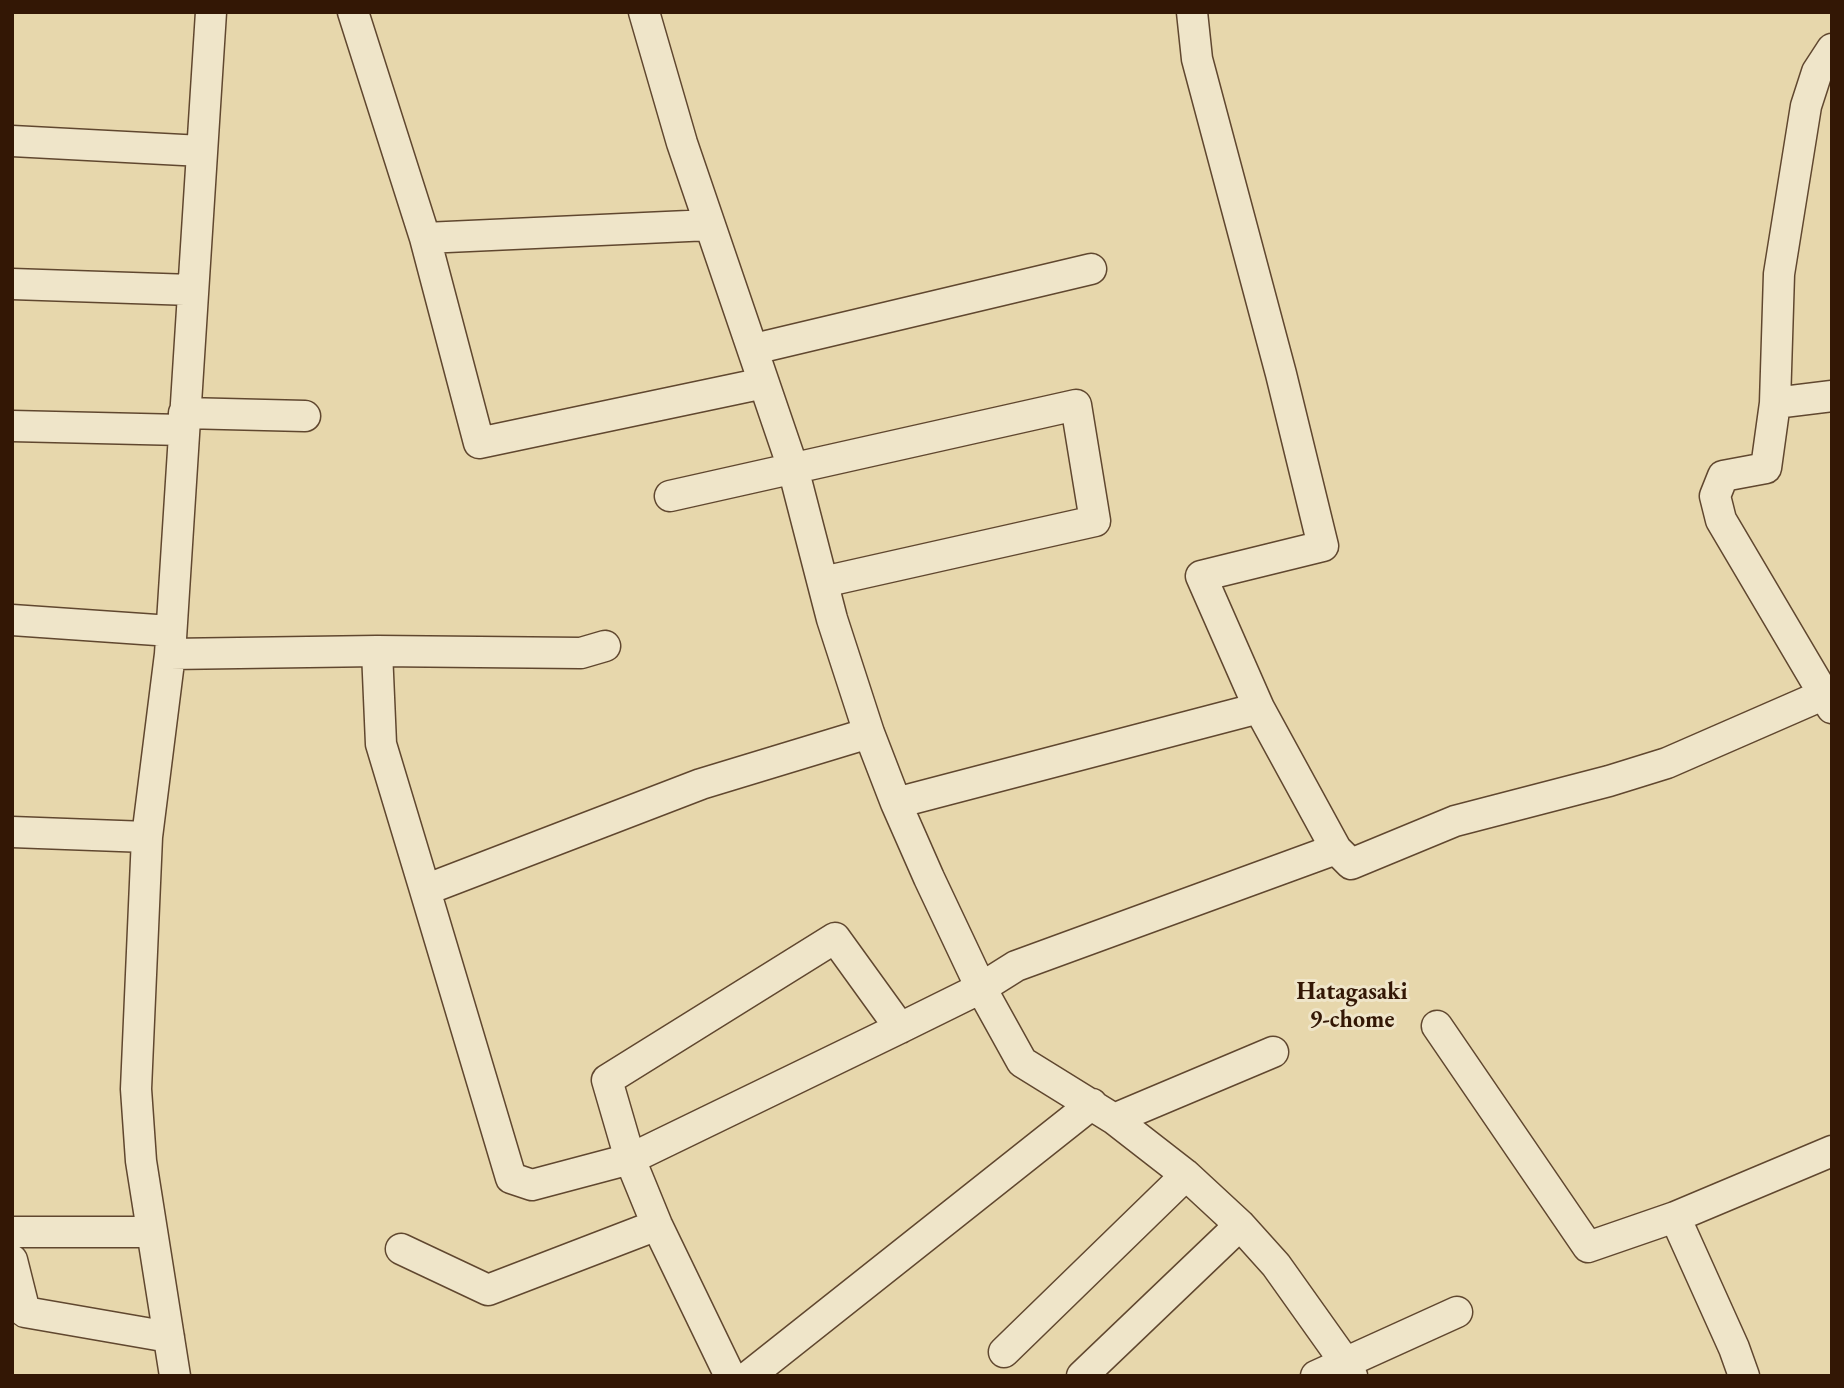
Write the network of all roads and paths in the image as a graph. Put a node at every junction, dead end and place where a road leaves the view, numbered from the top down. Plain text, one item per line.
1 (211, 12) edge
2 (353, 12) edge
3 (644, 12) edge
4 (1192, 12) edge
5 (1832, 49) edge
6 (12, 141) edge
7 (202, 151) junction
8 (710, 225) junction
9 (425, 238) junction
10 (1091, 269) dead end
11 (12, 284) edge
12 (192, 290) junction
13 (754, 349) junction
14 (764, 383) junction
15 (1832, 396) edge
16 (1775, 403) junction
17 (305, 416) dead end
18 (184, 421) junction
19 (12, 426) edge
20 (793, 468) junction
21 (670, 496) dead end
22 (823, 582) junction
23 (12, 620) edge
24 (170, 643) junction
25 (605, 646) dead end
26 (377, 652) junction
27 (1829, 698) edge
28 (1259, 708) junction
29 (869, 733) junction
30 (896, 803) junction
31 (12, 832) edge
32 (147, 837) junction
33 (1336, 849) junction
34 (425, 890) junction
35 (981, 988) junction
36 (1437, 1026) dead end
37 (900, 1028) junction
38 (1273, 1052) dead end
39 (1103, 1111) junction
40 (1832, 1151) edge
41 (630, 1159) junction
42 (1186, 1175) junction
43 (1675, 1217) junction
44 (657, 1225) junction
45 (1240, 1225) junction
46 (12, 1232) edge
47 (152, 1232) junction
48 (401, 1249) dead end
49 (12, 1260) edge
50 (1457, 1312) dead end
51 (18, 1315) edge
52 (169, 1337) junction
53 (1004, 1352) dead end
54 (1349, 1369) edge
55 (175, 1376) edge
56 (730, 1376) edge
57 (749, 1376) edge
58 (1082, 1376) edge
59 (1316, 1376) edge
60 (1744, 1376) edge

1 - 7 street
2 - 9 street
3 - 8 street
4 - 28 street
5 - 16 street
6 - 7 street
7 - 12 street
8 - 9 street
8 - 13 street
9 - 14 street
10 - 13 street
11 - 12 street
12 - 18 street
13 - 14 street
14 - 20 street
15 - 16 street
16 - 27 street
17 - 18 street
18 - 19 street
18 - 24 street
20 - 21 street
20 - 22 street
20 - 22 street
22 - 29 street
23 - 24 street
24 - 26 street
24 - 32 street
25 - 26 street
26 - 34 street
27 - 33 street
28 - 30 street
28 - 33 street
29 - 30 street
29 - 34 street
30 - 35 street
31 - 32 street
32 - 47 street
33 - 35 street
34 - 41 street
35 - 37 street
35 - 39 street
36 - 43 street
37 - 41 street
37 - 41 street
38 - 39 street
39 - 42 street
39 - 57 street
40 - 43 street
41 - 44 street
42 - 45 street
42 - 53 street
43 - 60 street
44 - 48 street
44 - 56 street
45 - 54 street
45 - 58 street
46 - 47 street
47 - 52 street
49 - 51 street
50 - 54 street
51 - 52 street
52 - 55 street
54 - 59 street

